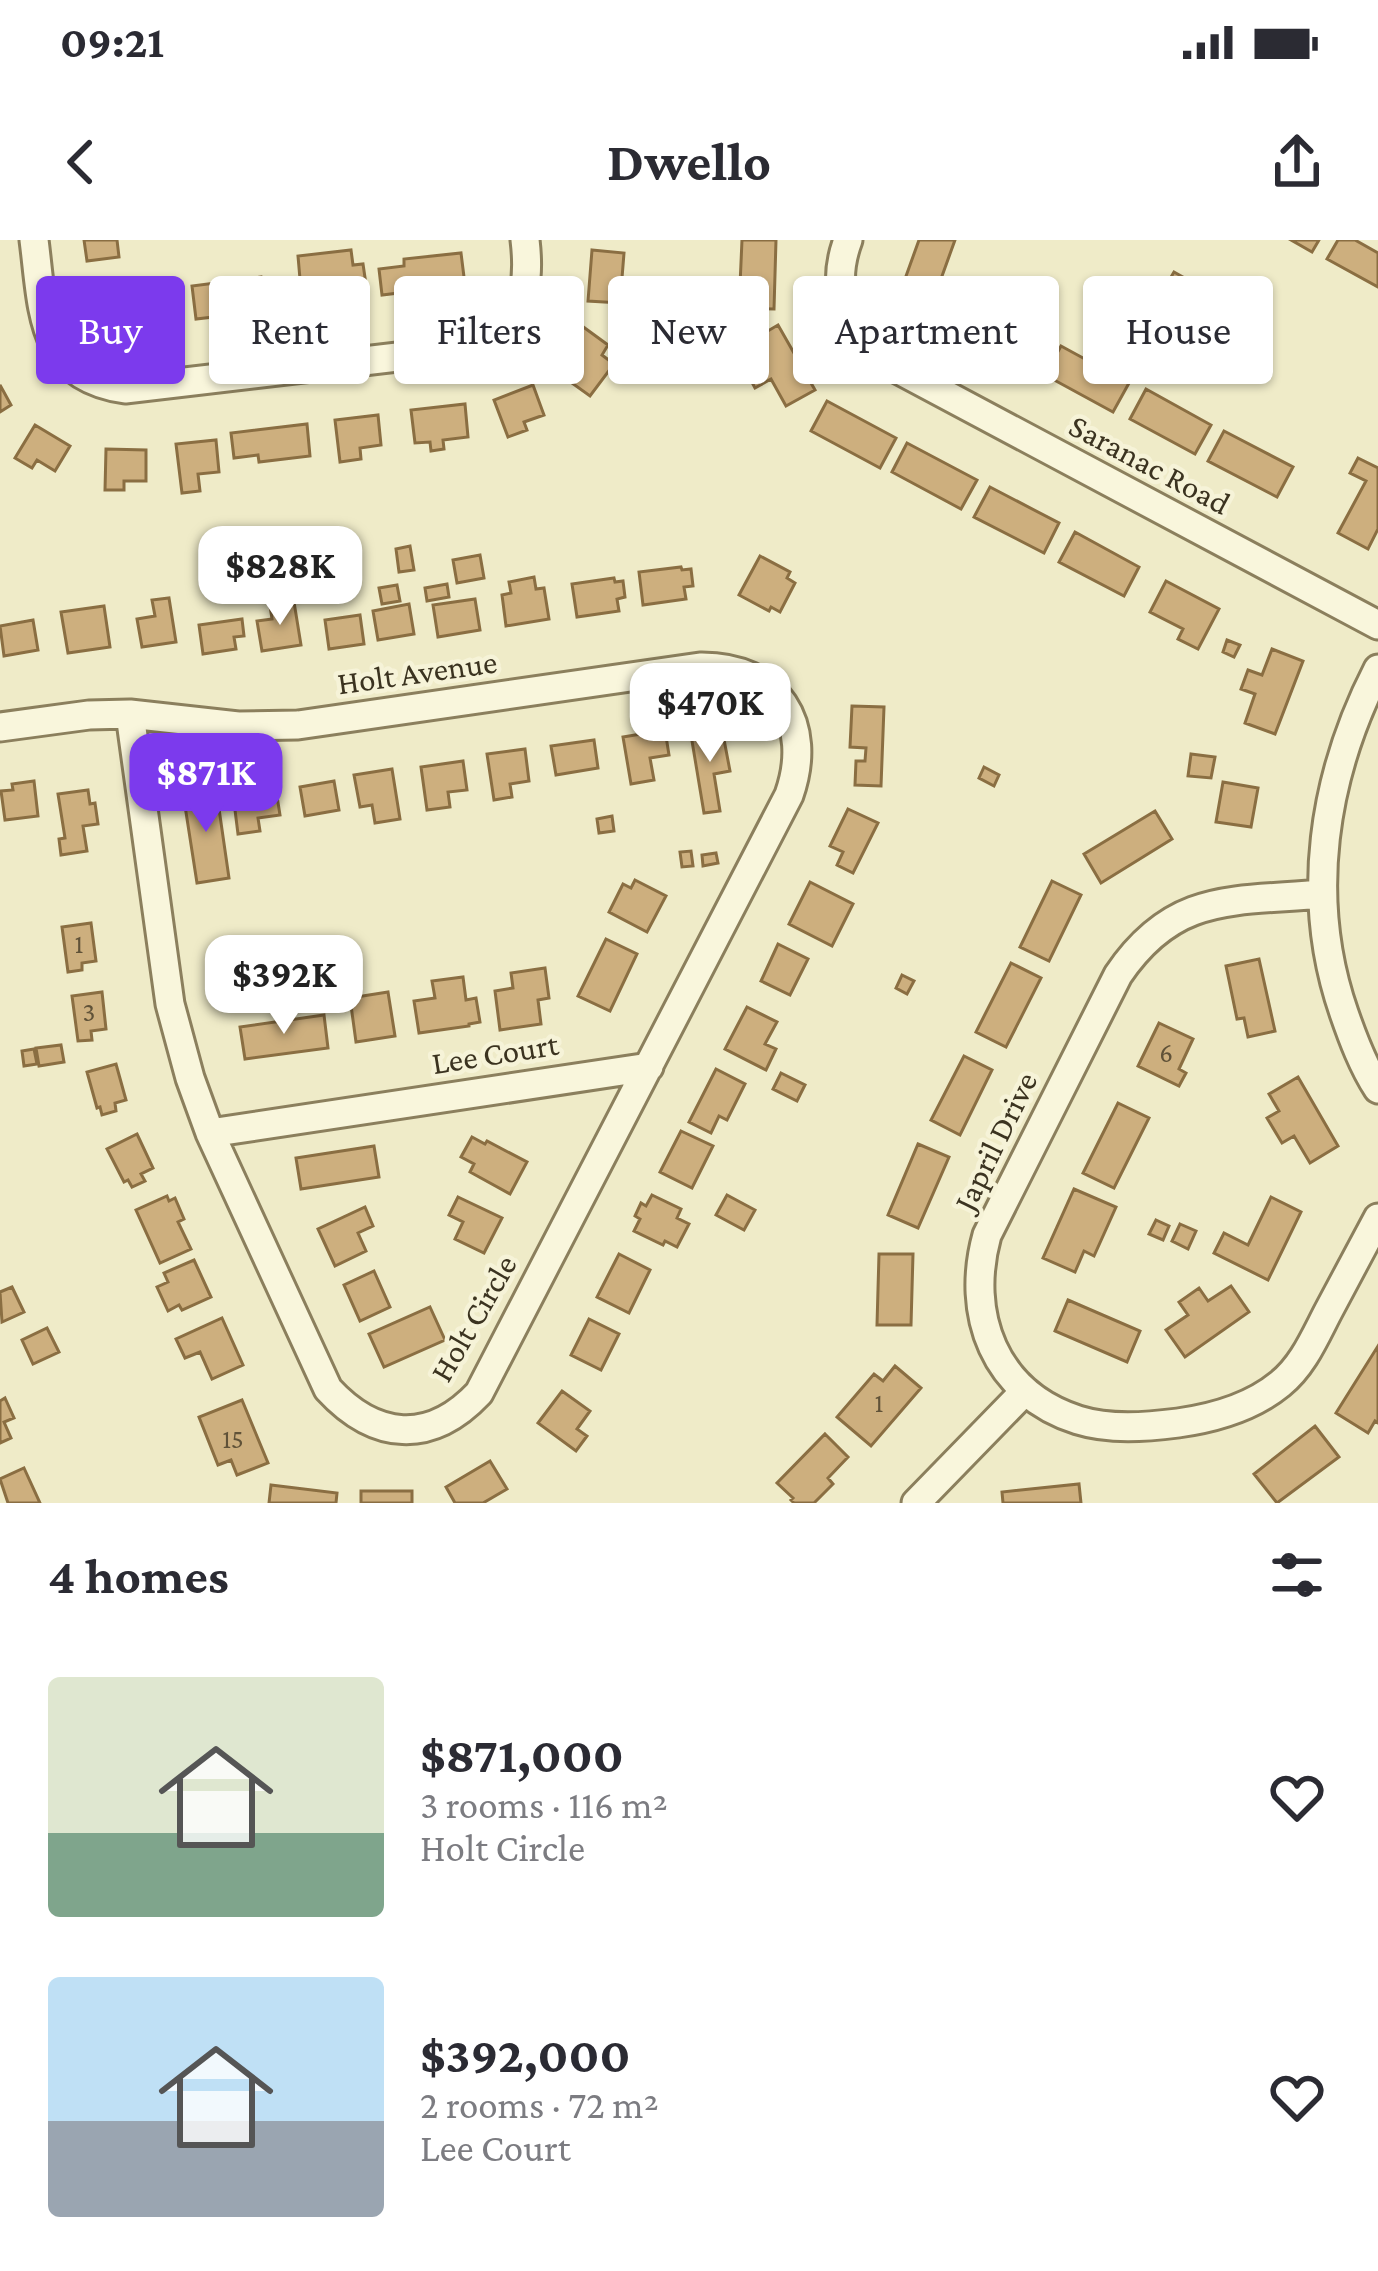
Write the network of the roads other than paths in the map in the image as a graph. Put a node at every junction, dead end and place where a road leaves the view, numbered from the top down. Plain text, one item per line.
1 (34, 240) edge
2 (525, 240) edge
3 (848, 240) edge
4 (1378, 625) edge
5 (700, 667) joint
6 (1378, 669) edge
7 (130, 715) junction
8 (0, 727) edge
9 (1322, 894) junction
10 (649, 1067) junction
11 (1378, 1089) edge
12 (210, 1133) junction
13 (1378, 1218) edge
14 (1025, 1391) junction
15 (916, 1503) edge

1 - 2 street
3 - 4 street, Saranac Road
5 - 7 street, Holt Avenue
5 - 10 street, Holt Circle
6 - 9 street
7 - 8 street, Holt Avenue
7 - 12 street, Holt Circle
9 - 11 street
9 - 14 street, Japril Drive
10 - 12 street, Lee Court
10 - 12 street, Holt Circle
13 - 14 street, Japril Drive
14 - 15 street

